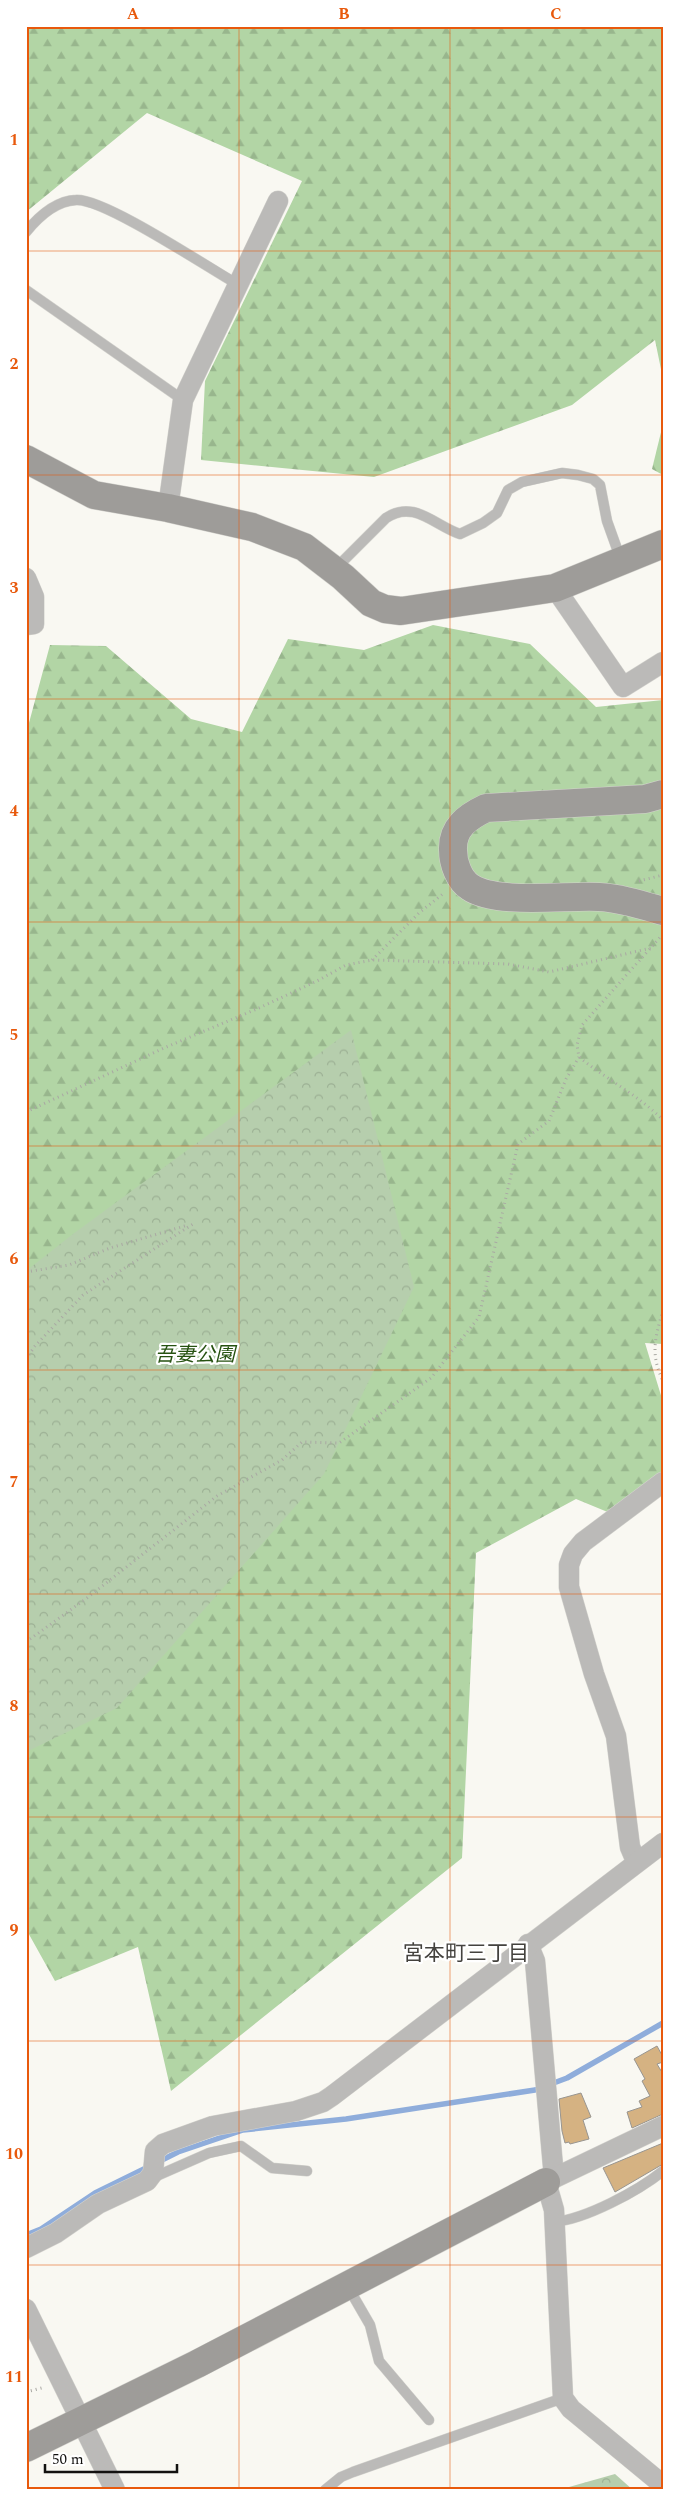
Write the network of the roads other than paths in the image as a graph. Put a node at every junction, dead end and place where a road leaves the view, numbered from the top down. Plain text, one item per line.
1 (278, 201) dead end
2 (26, 232) edge
3 (237, 284) junction
4 (26, 290) edge
5 (183, 400) junction
6 (26, 459) edge
7 (168, 508) junction
8 (663, 544) edge
9 (621, 561) junction
10 (334, 571) junction
11 (26, 578) edge
12 (555, 588) junction
13 (26, 626) edge
14 (663, 662) edge
15 (663, 794) edge
16 (662, 927) edge
17 (663, 1482) edge
18 (663, 1843) edge
19 (636, 1862) junction
20 (528, 1944) junction
21 (663, 2126) edge
22 (153, 2170) junction
23 (307, 2171) dead end
24 (663, 2172) edge
25 (550, 2180) junction
26 (554, 2222) junction
27 (26, 2248) edge
28 (348, 2286) junction
29 (26, 2309) edge
30 (563, 2398) junction
31 (429, 2420) dead end
32 (83, 2421) junction
33 (26, 2448) edge
34 (663, 2485) edge
35 (115, 2490) edge
36 (325, 2490) edge

1 - 3 street
2 - 3 lane
3 - 5 street
4 - 5 lane
5 - 7 street
6 - 7 street
7 - 10 street
8 - 9 street
9 - 10 lane
9 - 12 street
10 - 12 street
11 - 13 street
12 - 14 street
15 - 16 street
17 - 19 street
18 - 19 street
19 - 20 street
20 - 22 street
20 - 25 street
21 - 25 street
22 - 23 lane
22 - 27 street
24 - 26 lane
25 - 26 street
25 - 28 street
26 - 30 street
28 - 31 lane
28 - 32 street
29 - 32 street
30 - 34 street
30 - 36 lane
32 - 33 street
32 - 35 street

